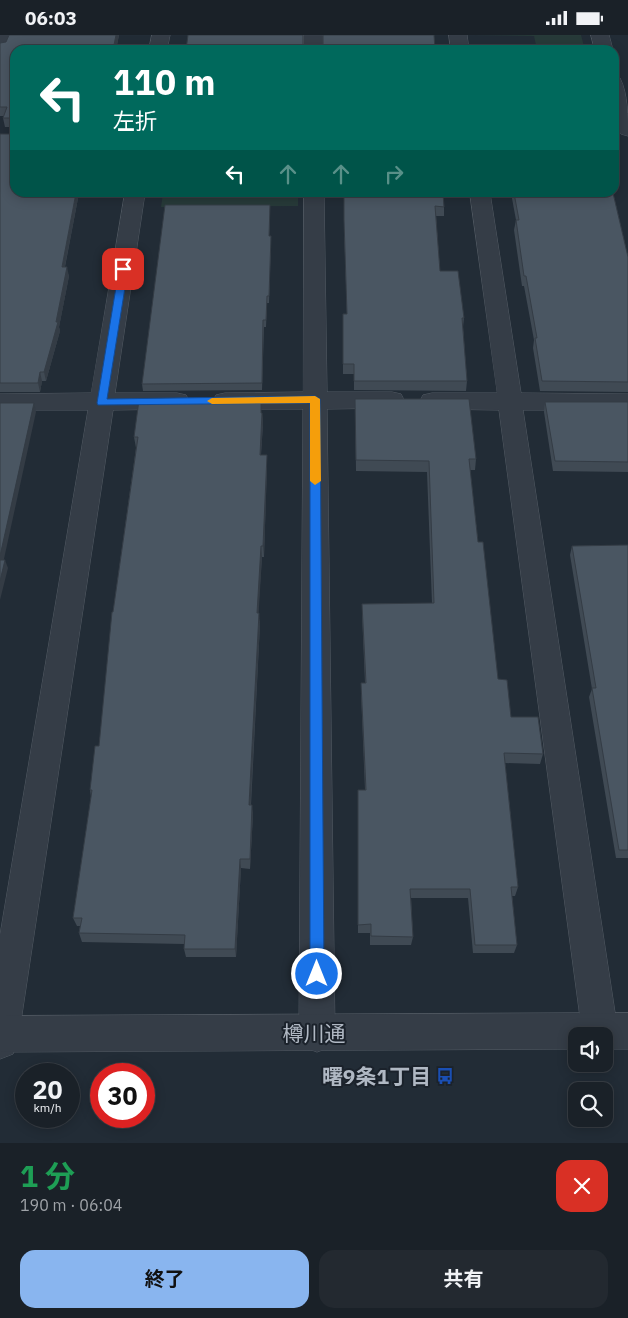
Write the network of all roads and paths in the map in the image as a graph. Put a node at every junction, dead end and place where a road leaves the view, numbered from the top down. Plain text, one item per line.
1 (4, 35) edge
2 (0, 46) edge
3 (619, 99) edge
4 (628, 130) edge
5 (135, 197) edge
6 (314, 197) edge
7 (481, 197) edge
8 (315, 399) junction
9 (0, 402) edge
10 (510, 402) junction
11 (628, 402) edge
12 (102, 403) junction
13 (614, 1031) edge
14 (317, 1034) junction
15 (0, 1036) edge

1 - 2 street
3 - 4 street
5 - 12 street
6 - 8 street
7 - 10 street
8 - 10 street
8 - 12 street
8 - 14 street
9 - 12 street
10 - 11 street
10 - 13 street
12 - 15 street
13 - 14 street, 樽川通
14 - 15 street, 樽川通

